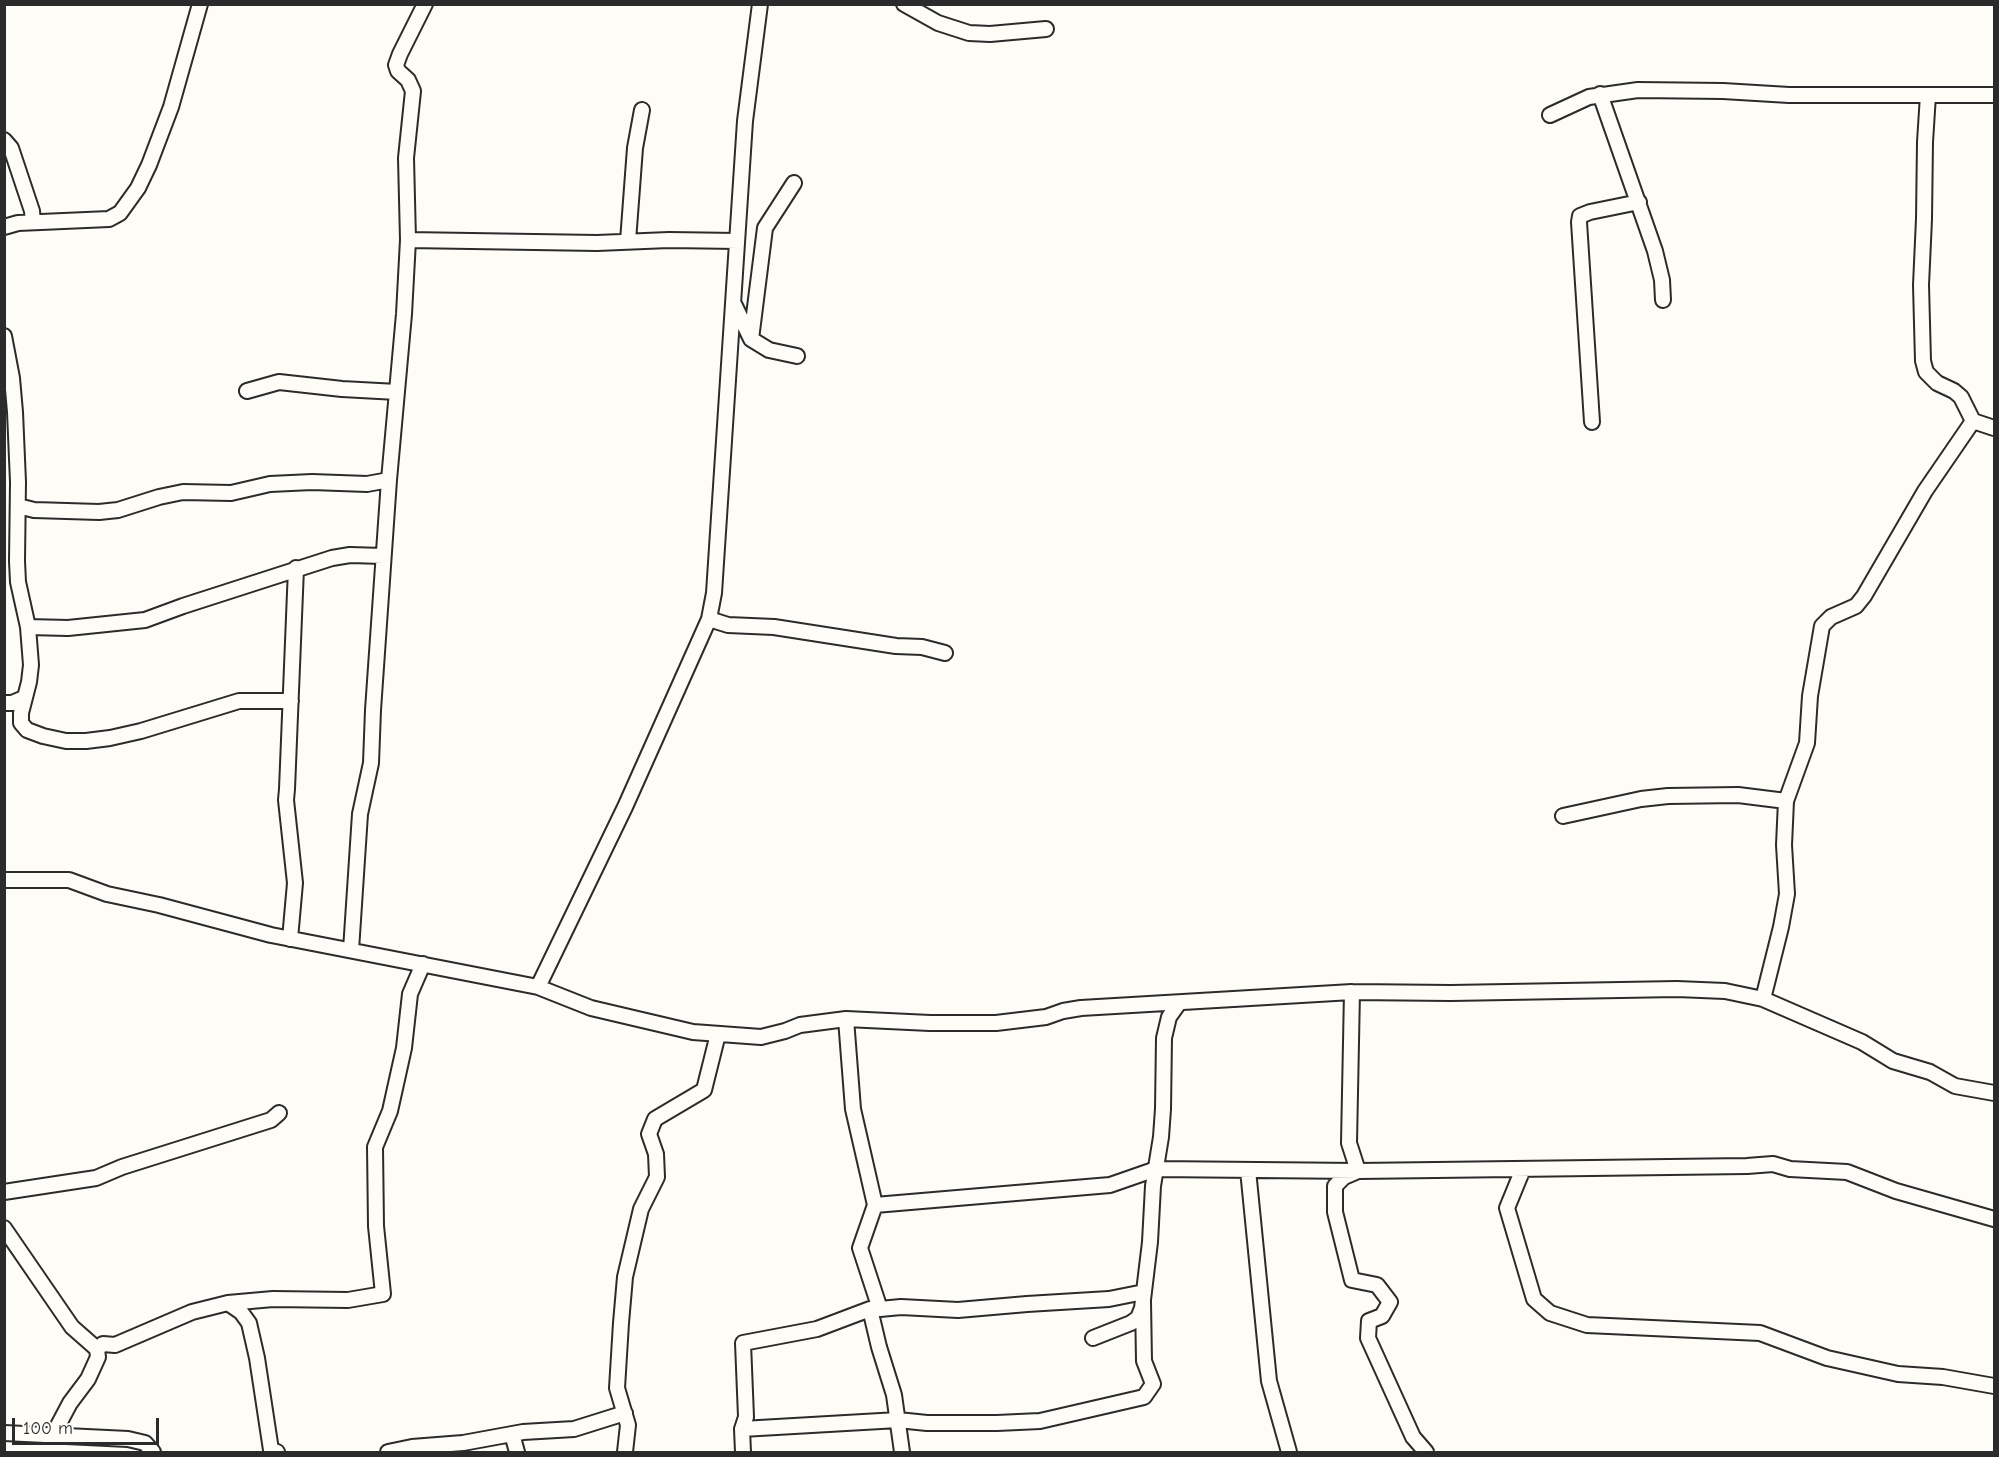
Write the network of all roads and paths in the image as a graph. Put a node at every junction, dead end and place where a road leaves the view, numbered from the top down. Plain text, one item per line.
1 (200, 4) edge
2 (425, 4) edge
3 (760, 4) edge
4 (904, 4) edge
5 (1046, 29) dead end
6 (1600, 94) junction
7 (1928, 95) junction
8 (1995, 95) edge
9 (642, 110) dead end
10 (1550, 115) dead end
11 (4, 140) edge
12 (794, 183) dead end
13 (1639, 202) junction
14 (33, 222) junction
15 (4, 227) edge
16 (408, 240) junction
17 (628, 241) junction
18 (737, 241) junction
19 (1663, 300) dead end
20 (733, 302) junction
21 (4, 336) edge
22 (752, 339) junction
23 (797, 356) dead end
24 (8, 378) edge
25 (247, 391) dead end
26 (398, 392) junction
27 (1973, 421) junction
28 (1592, 422) dead end
29 (1995, 428) edge
30 (389, 480) junction
31 (18, 507) junction
32 (383, 556) junction
33 (296, 568) junction
34 (709, 619) junction
35 (28, 627) junction
36 (945, 653) dead end
37 (291, 701) junction
38 (15, 704) edge
39 (1786, 801) junction
40 (1563, 816) dead end
41 (4, 880) edge
42 (290, 939) junction
43 (351, 950) junction
44 (423, 964) junction
45 (538, 987) junction
46 (1352, 992) junction
47 (1763, 999) junction
48 (1179, 1003) junction
49 (1160, 1004) junction
50 (1169, 1017) junction
51 (846, 1019) junction
52 (718, 1034) junction
53 (1995, 1093) edge
54 (279, 1113) dead end
55 (1156, 1169) junction
56 (1523, 1169) junction
57 (1248, 1170) junction
58 (1358, 1171) junction
59 (4, 1192) edge
60 (875, 1206) junction
61 (1995, 1220) edge
62 (4, 1228) edge
63 (1143, 1297) junction
64 (228, 1303) junction
65 (875, 1309) junction
66 (1093, 1338) dead end
67 (97, 1349) junction
68 (1995, 1386) edge
69 (625, 1413) junction
70 (898, 1420) junction
71 (742, 1429) junction
72 (4, 1433) edge
73 (512, 1434) junction
74 (53, 1435) junction
75 (153, 1452) edge
76 (276, 1452) edge
77 (388, 1452) edge
78 (517, 1452) edge
79 (625, 1452) edge
80 (743, 1452) edge
81 (902, 1452) edge
82 (1289, 1452) edge
83 (1426, 1452) edge

1 - 14 street
2 - 16 street
3 - 18 street
4 - 5 street
6 - 7 street
6 - 10 street
6 - 13 street
7 - 8 street
7 - 27 street
9 - 17 street
11 - 14 street
12 - 22 street
13 - 19 street
13 - 28 street
14 - 15 street
16 - 17 street
16 - 26 street
17 - 18 street
18 - 20 street
20 - 22 street
20 - 34 street
21 - 24 street
22 - 23 street
24 - 31 street
25 - 26 street
26 - 30 street
27 - 29 street
27 - 39 street
30 - 31 street
30 - 32 street
31 - 35 street
32 - 33 street
32 - 43 street
33 - 35 street
33 - 37 street
34 - 36 street
34 - 45 street
35 - 38 street
37 - 38 street
37 - 42 street
39 - 40 street
39 - 47 street
41 - 42 street
42 - 43 street
43 - 44 street
44 - 45 street
44 - 64 street
45 - 52 street
46 - 47 street
46 - 48 street
46 - 58 street
47 - 53 street
48 - 49 street
48 - 50 street
49 - 50 street
49 - 51 street
50 - 55 street
51 - 52 street
51 - 60 street
52 - 69 street
54 - 59 street
55 - 57 street
55 - 60 street
55 - 63 street
56 - 58 street
56 - 61 street
56 - 68 street
57 - 58 street
57 - 82 street
58 - 83 street
60 - 65 street
62 - 67 street
63 - 65 street
63 - 66 street
63 - 70 street
64 - 67 street
64 - 76 street
65 - 70 street
65 - 71 street
67 - 74 street
69 - 73 street
69 - 79 street
70 - 71 street
70 - 81 street
71 - 80 street
72 - 74 street
73 - 77 street
73 - 78 street
74 - 75 street

